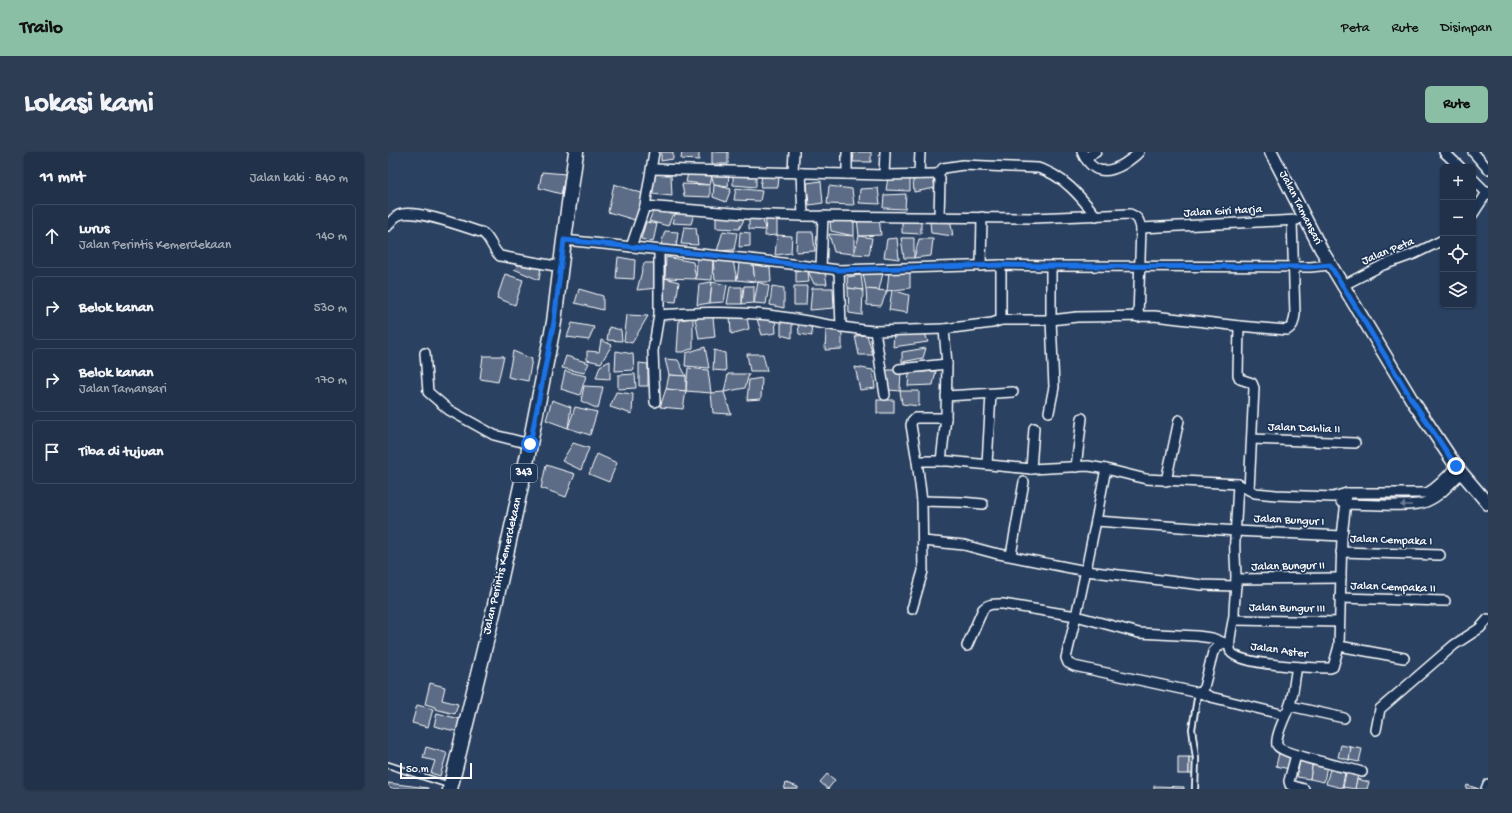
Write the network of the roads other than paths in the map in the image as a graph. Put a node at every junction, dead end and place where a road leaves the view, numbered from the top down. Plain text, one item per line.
1 (576, 152) edge
2 (654, 152) edge
3 (794, 152) edge
4 (847, 152) edge
5 (885, 152) edge
6 (920, 152) edge
7 (1096, 152) edge
8 (1139, 152) edge
9 (1271, 152) edge
10 (1444, 152) edge
11 (1473, 152) edge
12 (1084, 155) edge
13 (1457, 164) edge
14 (652, 169) junction
15 (1488, 169) edge
16 (797, 172) junction
17 (847, 174) junction
18 (919, 174) junction
19 (938, 174) junction
20 (884, 175) junction
21 (1476, 182) edge
22 (1488, 192) edge
23 (646, 206) junction
24 (1476, 210) edge
25 (803, 216) junction
26 (823, 216) junction
27 (939, 216) junction
28 (1096, 216) junction
29 (982, 217) junction
30 (1306, 218) junction
31 (1292, 221) junction
32 (388, 226) edge
33 (1140, 228) junction
34 (564, 240) junction
35 (1440, 241) edge
36 (631, 247) junction
37 (659, 250) junction
38 (1001, 265) junction
39 (1140, 265) junction
40 (1330, 265) junction
41 (981, 266) junction
42 (1051, 266) junction
43 (1294, 266) junction
44 (561, 267) junction
45 (821, 268) junction
46 (839, 270) junction
47 (1342, 286) junction
48 (659, 315) junction
49 (1138, 316) junction
50 (1001, 320) junction
51 (1051, 320) junction
52 (1239, 326) junction
53 (841, 327) junction
54 (944, 329) junction
55 (875, 331) junction
56 (425, 354) dead end
57 (947, 364) junction
58 (899, 369) dead end
59 (1013, 392) dead end
60 (991, 394) junction
61 (885, 396) dead end
62 (946, 396) junction
63 (655, 402) dead end
64 (1049, 412) dead end
65 (946, 418) junction
66 (1082, 418) dead end
67 (1179, 420) dead end
68 (1034, 428) dead end
69 (1252, 439) junction
70 (1355, 443) dead end
71 (530, 444) junction
72 (917, 461) junction
73 (942, 461) junction
74 (987, 464) junction
75 (1076, 467) junction
76 (1031, 469) junction
77 (1106, 469) junction
78 (1459, 469) junction
79 (1166, 481) junction
80 (1024, 482) dead end
81 (1238, 484) junction
82 (1249, 490) junction
83 (1347, 493) junction
84 (1333, 497) junction
85 (1425, 498) junction
86 (922, 501) junction
87 (983, 504) dead end
88 (1346, 504) junction
89 (1488, 504) edge
90 (1096, 521) junction
91 (1236, 530) junction
92 (1342, 536) junction
93 (923, 541) junction
94 (1341, 552) junction
95 (1011, 555) junction
96 (1440, 555) dead end
97 (1086, 571) junction
98 (1340, 578) junction
99 (1236, 582) junction
100 (1340, 598) junction
101 (1445, 601) dead end
102 (912, 609) dead end
103 (1076, 616) junction
104 (1234, 620) junction
105 (1488, 620) edge
106 (1339, 622) junction
107 (1226, 644) junction
108 (967, 646) dead end
109 (1339, 646) junction
110 (1404, 658) dead end
111 (1297, 667) junction
112 (1201, 693) junction
113 (1290, 706) junction
114 (1285, 715) junction
115 (1344, 718) dead end
116 (1376, 730) dead end
117 (1296, 755) junction
118 (388, 765) edge
119 (1362, 772) dead end
120 (1488, 784) edge
121 (451, 788) edge
122 (1195, 789) edge
123 (1304, 789) edge
124 (1486, 789) edge

1 - 34 main road, Jalan Perintis Kemerdekaan / 343
2 - 14 street
3 - 16 street
4 - 17 street
5 - 20 street
6 - 18 street
7 - 12 street
8 - 12 street
9 - 30 main road, Jalan Tamansari
10 - 13 street
11 - 15 street
14 - 16 street
14 - 23 street
16 - 17 street
16 - 25 street
17 - 20 street
18 - 19 street
18 - 20 street
19 - 27 street
19 - 28 street
21 - 22 street
22 - 24 street
23 - 25 street
23 - 36 street
25 - 26 street
26 - 27 street
26 - 45 street
27 - 29 street
28 - 29 street
28 - 33 street
29 - 41 street
30 - 31 street, Jalan Giri Harja
30 - 40 main road, Jalan Tamansari
31 - 33 street, Jalan Giri Harja
31 - 43 street
32 - 44 street
33 - 39 street
34 - 36 street
34 - 44 main road, Jalan Perintis Kemerdekaan / 343
35 - 47 street, Jalan Peta
36 - 37 street
37 - 45 street
37 - 48 street
38 - 41 street
38 - 42 street
38 - 50 street
39 - 42 street
39 - 43 street
39 - 49 street
40 - 43 street
40 - 47 main road, Jalan Tamansari
41 - 46 street
42 - 51 street
43 - 52 street
44 - 71 main road, Jalan Perintis Kemerdekaan / 343
45 - 46 street
46 - 53 street
47 - 78 main road, Jalan Tamansari
48 - 53 street
48 - 63 street
49 - 51 street
49 - 52 street
50 - 51 street
50 - 54 street
51 - 64 street
52 - 69 street
53 - 55 street
54 - 55 street
54 - 57 street
55 - 61 street
56 - 71 street
57 - 58 street
57 - 62 street
59 - 60 street
60 - 62 street
60 - 74 street
62 - 65 street
65 - 72 street
65 - 73 street
66 - 75 street
67 - 79 street
68 - 76 street
69 - 70 street, Jalan Dahlia II
69 - 82 street
71 - 121 main road, Jalan Perintis Kemerdekaan / 343
72 - 73 street
72 - 86 street
73 - 74 street
74 - 76 street
75 - 76 street
75 - 77 street
77 - 79 street
77 - 90 street
78 - 85 street
78 - 89 main road, Jalan Tamansari
79 - 81 street
80 - 95 street
81 - 82 street
81 - 91 street
82 - 84 street
83 - 84 street
83 - 85 street
83 - 88 street
84 - 88 street
85 -> 88 street
86 - 87 street
86 - 93 street
88 - 92 street
90 - 91 street, Jalan Bungur I
90 - 97 street
91 - 92 street, Jalan Bungur I
91 - 99 street
92 - 94 street
93 - 95 street, Jalan Bungur II
93 - 102 street
94 - 96 street, Jalan Cempaka I
94 - 98 street
95 - 97 street, Jalan Bungur II
97 - 99 street, Jalan Bungur II
97 - 103 street
98 - 99 street, Jalan Bungur II
98 - 100 street
99 - 104 street
100 - 101 street, Jalan Cempaka II
100 - 106 street
103 - 107 street
103 - 108 street
103 - 112 street
104 - 106 street, Jalan Bungur III
104 - 107 street
105 - 116 street
106 - 109 street
107 - 111 street, Jalan Aster
107 - 112 street
109 - 110 street
109 - 111 street, Jalan Aster
111 - 113 street
112 - 114 street
112 - 122 lane
113 - 114 street
113 - 115 street
114 - 117 street
117 - 119 street
117 - 123 street
118 - 121 lane
120 - 124 street

